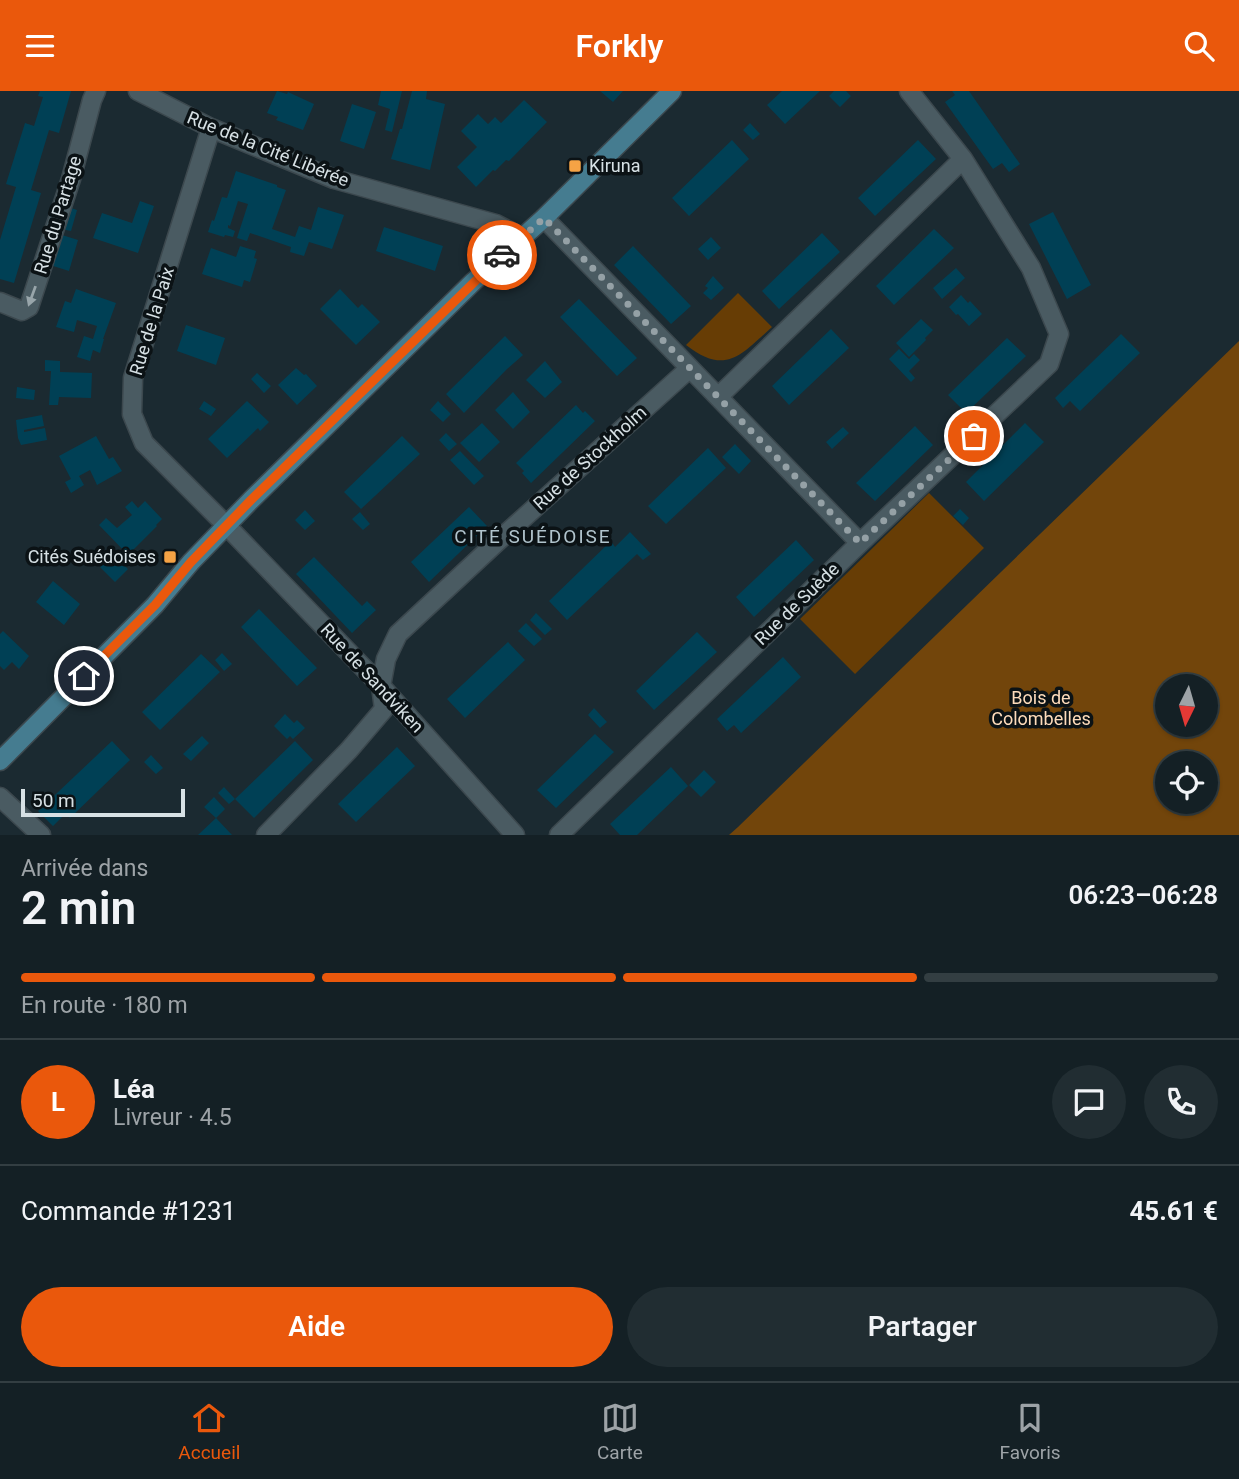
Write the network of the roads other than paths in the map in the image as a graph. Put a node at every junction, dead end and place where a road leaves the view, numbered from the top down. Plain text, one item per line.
1 (96, 91) edge
2 (138, 91) edge
3 (672, 91) edge
4 (909, 91) edge
5 (211, 128) junction
6 (963, 159) junction
7 (544, 218) junction
8 (521, 237) junction
9 (0, 302) edge
10 (690, 368) junction
11 (718, 397) junction
12 (226, 525) junction
13 (860, 543) junction
14 (381, 686) junction
15 (0, 761) edge
16 (0, 797) edge
17 (41, 835) edge
18 (266, 835) edge
19 (515, 835) edge
20 (559, 835) edge

1 -> 9 street, Rue du Partage
2 - 5 street, Rue de la Cité Libérée
3 - 7 street
4 - 6 street, Rue de Suède
5 - 8 street, Rue de la Cité Libérée
5 - 12 street, Rue de la Paix
6 - 11 street
6 - 13 street, Rue de Suède
7 - 8 street
7 - 10 street
8 - 12 street
10 - 11 street
10 - 14 street, Rue de Stockholm
11 - 13 street
12 - 14 street, Rue de Sandviken
12 - 15 street
13 - 20 street, Rue de Suède
14 - 18 street, Rue de Stockholm
14 - 19 street, Rue de Sandviken
16 - 17 street

